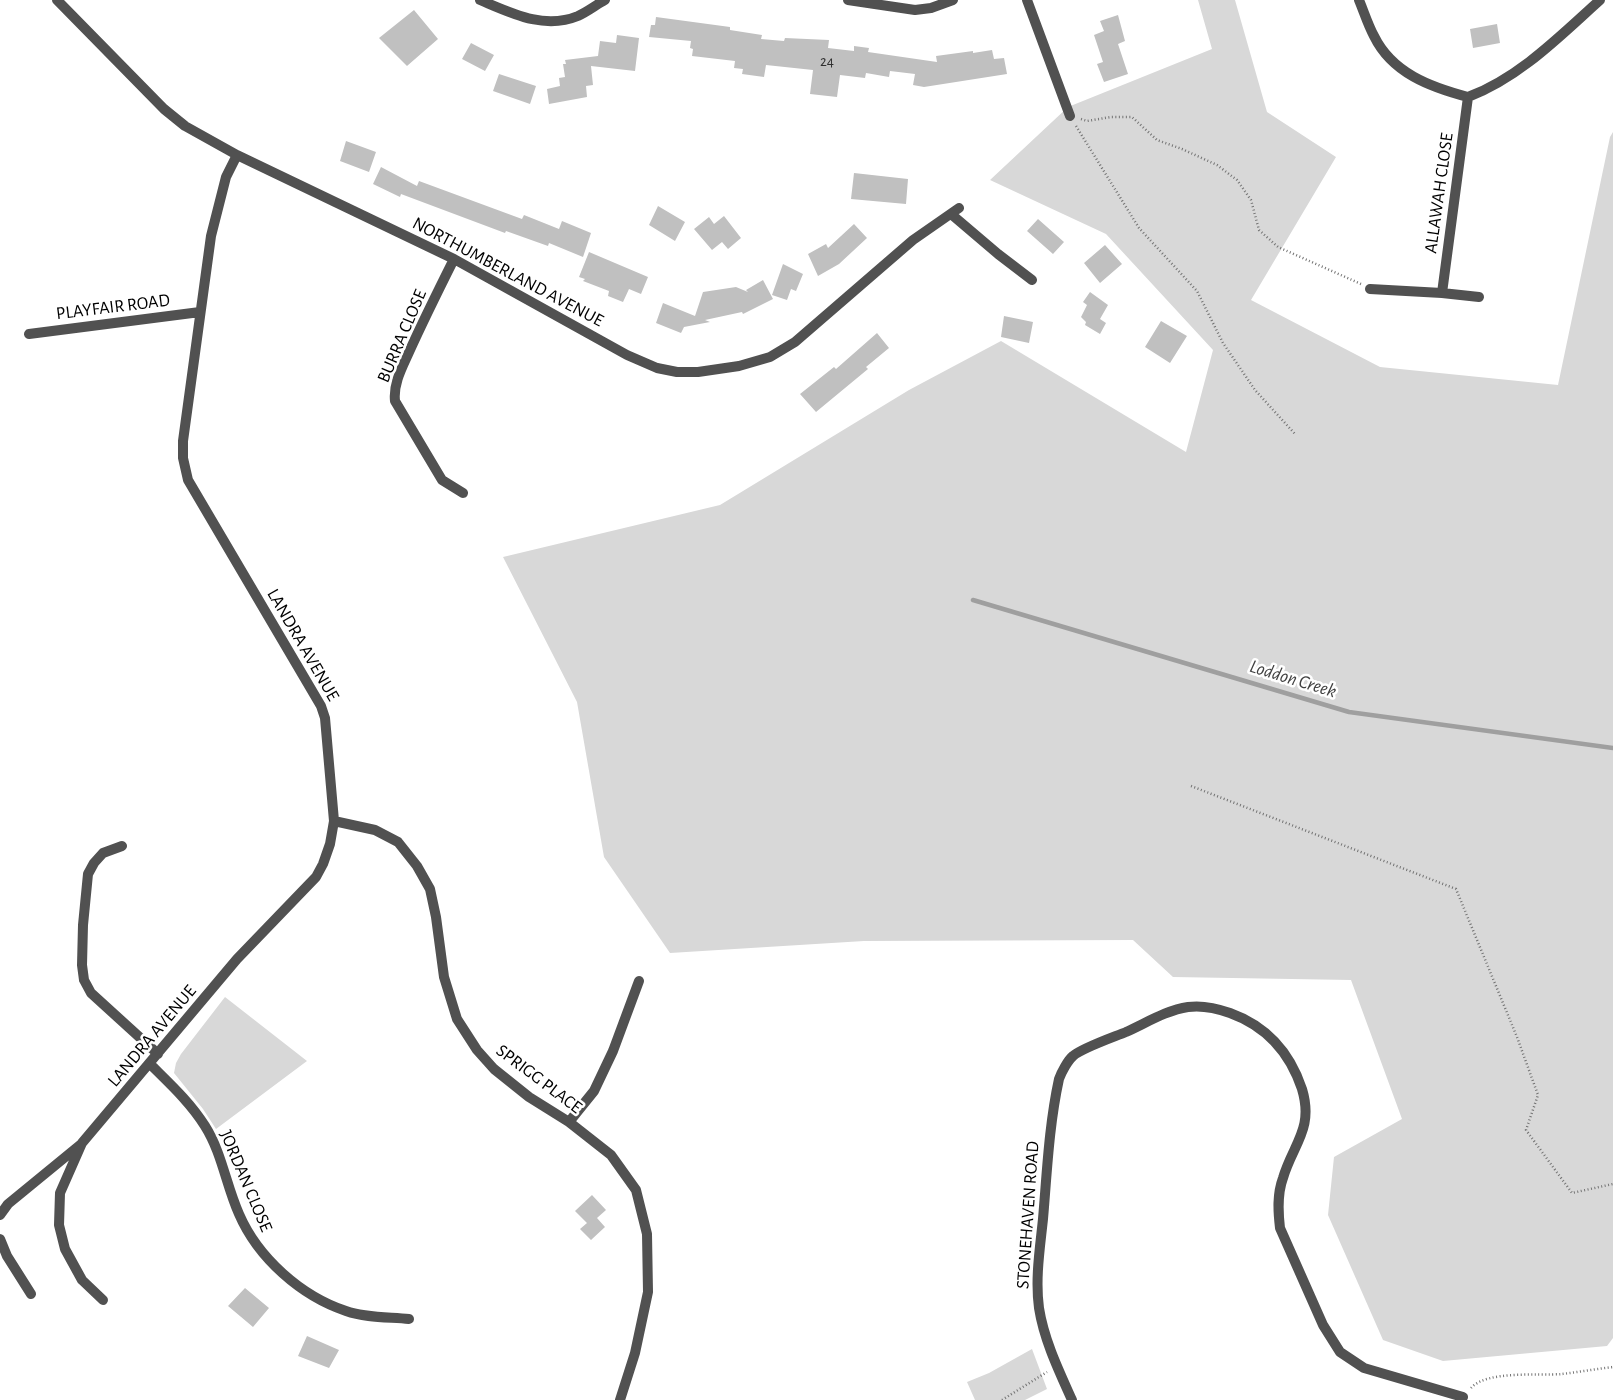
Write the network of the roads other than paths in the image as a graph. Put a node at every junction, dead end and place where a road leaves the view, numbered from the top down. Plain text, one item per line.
1 (57, 0) edge
2 (480, 0) edge
3 (605, 0) edge
4 (848, 0) edge
5 (953, 0) edge
6 (1027, 0) edge
7 (1359, 0) edge
8 (1600, 0) edge
9 (1468, 97) junction
10 (1070, 116) road end
11 (237, 155) junction
12 (454, 259) junction
13 (1032, 280) dead end
14 (1370, 289) road end
15 (1442, 293) junction
16 (1479, 297) dead end
17 (200, 312) junction
18 (29, 334) dead end
19 (463, 493) dead end
20 (334, 821) junction
21 (122, 846) dead end
22 (638, 981) dead end
23 (158, 1054) junction
24 (150, 1064) junction
25 (569, 1122) junction
26 (82, 1143) junction
27 (0, 1215) edge
28 (0, 1239) edge
29 (31, 1294) dead end
30 (103, 1300) dead end
31 (410, 1319) dead end
32 (1463, 1397) road end
33 (620, 1400) edge
34 (1072, 1400) edge

1 - 11 street, NORTHUMBERLAND AVENUE
2 - 3 street
4 - 5 street
6 - 10 street
7 - 9 street
8 - 9 street
9 - 15 street, ALLAWAH CLOSE
11 - 12 street, NORTHUMBERLAND AVENUE
11 - 17 street, LANDRA AVENUE
12 - 13 street, NORTHUMBERLAND AVENUE
12 - 19 street, BURRA CLOSE
14 - 15 street
15 - 16 street
17 - 18 street, PLAYFAIR ROAD
17 - 20 street, LANDRA AVENUE
20 - 23 street, LANDRA AVENUE
20 - 25 street, SPRIGG PLACE
21 - 23 street
22 - 25 street
23 - 24 street, LANDRA AVENUE
24 - 26 street, LANDRA AVENUE
24 - 31 street, JORDAN CLOSE
25 - 33 street, SPRIGG PLACE
26 - 27 street, LANDRA AVENUE
26 - 30 street, LANDRA AVENUE
28 - 29 street
32 - 34 street, STONEHAVEN ROAD

